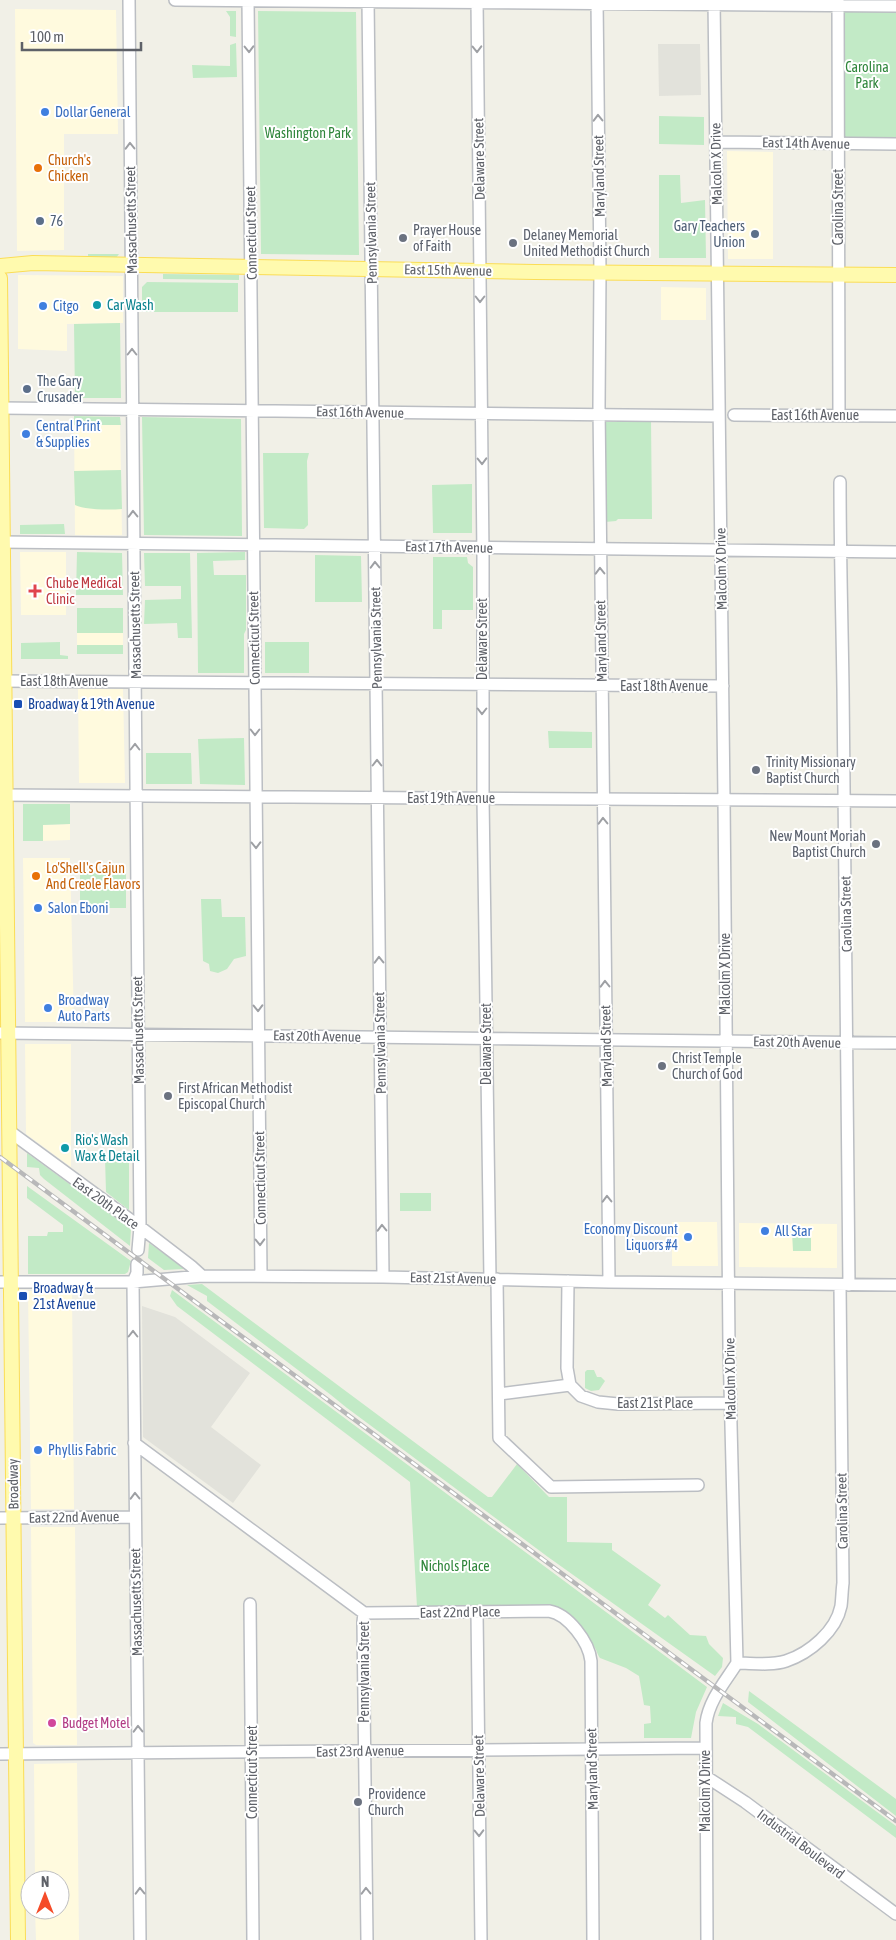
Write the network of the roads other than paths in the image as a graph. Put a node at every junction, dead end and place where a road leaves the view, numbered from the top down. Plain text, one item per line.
1 (129, 0) edge
2 (175, 0) edge
3 (248, 0) edge
4 (368, 1) edge
5 (477, 1) edge
6 (597, 2) edge
7 (714, 2) edge
8 (838, 3) edge
9 (896, 6) edge
10 (716, 142) junction
11 (838, 144) junction
12 (896, 144) edge
13 (131, 264) junction
14 (0, 266) edge
15 (251, 266) junction
16 (372, 269) junction
17 (480, 271) junction
18 (600, 272) junction
19 (717, 273) junction
20 (838, 275) junction
21 (896, 275) edge
22 (0, 278) edge
23 (1, 408) edge
24 (132, 409) junction
25 (252, 410) junction
26 (373, 412) junction
27 (481, 413) junction
28 (599, 414) junction
29 (839, 414) junction
30 (720, 416) junction
31 (734, 416) dead end
32 (896, 416) edge
33 (840, 482) dead end
34 (1, 542) edge
35 (134, 544) junction
36 (254, 545) junction
37 (375, 546) junction
38 (483, 548) junction
39 (600, 549) junction
40 (721, 550) junction
41 (840, 552) junction
42 (896, 552) edge
43 (2, 681) edge
44 (135, 682) junction
45 (255, 683) junction
46 (376, 684) junction
47 (482, 685) junction
48 (602, 686) junction
49 (723, 686) junction
50 (2, 795) edge
51 (136, 796) junction
52 (256, 796) junction
53 (377, 797) junction
54 (483, 798) junction
55 (603, 798) junction
56 (724, 799) junction
57 (844, 801) junction
58 (896, 801) edge
59 (4, 1033) edge
60 (138, 1034) junction
61 (258, 1036) junction
62 (380, 1037) junction
63 (486, 1038) junction
64 (606, 1040) junction
65 (726, 1041) junction
66 (848, 1043) junction
67 (896, 1043) edge
68 (9, 1131) junction
69 (140, 1227) junction
70 (138, 1250) dead end
71 (137, 1264) dead end
72 (202, 1276) junction
73 (261, 1276) junction
74 (383, 1276) junction
75 (493, 1279) junction
76 (568, 1281) junction
77 (5, 1282) edge
78 (133, 1282) junction
79 (609, 1282) junction
80 (728, 1284) junction
81 (845, 1285) junction
82 (896, 1285) edge
83 (570, 1385) junction
84 (499, 1394) junction
85 (730, 1403) junction
86 (134, 1443) junction
87 (698, 1485) dead end
88 (135, 1517) junction
89 (7, 1518) edge
90 (250, 1604) dead end
91 (477, 1612) junction
92 (555, 1612) joint
93 (364, 1613) junction
94 (736, 1663) junction
95 (591, 1748) junction
96 (705, 1748) junction
97 (365, 1750) junction
98 (478, 1750) junction
99 (251, 1752) junction
100 (0, 1754) edge
101 (138, 1754) junction
102 (16, 1755) junction
103 (705, 1776) junction
104 (896, 1914) edge
105 (18, 1940) edge
106 (140, 1940) edge
107 (253, 1940) edge
108 (367, 1940) edge
109 (481, 1940) edge
110 (594, 1940) edge
111 (707, 1940) edge

13 -> 1 street, Massachusetts Street
2 - 3 street
3 - 4 street
3 -> 15 street, Connecticut Street
4 - 5 street
4 - 16 street, Pennsylvania Street
5 - 6 street
5 -> 17 street, Delaware Street
6 - 7 street
18 -> 6 street, Maryland Street
7 - 8 street
7 - 10 street, Malcolm X Drive
8 - 9 street
8 - 11 street, Carolina Street
10 - 11 street, East 14th Avenue
10 - 19 street, Malcolm X Drive
11 - 12 street, East 14th Avenue
11 - 20 street, Carolina Street
13 - 14 main road, East 15th Avenue
13 - 15 main road, East 15th Avenue
24 -> 13 street, Massachusetts Street
15 - 16 main road, East 15th Avenue
15 - 25 street, Connecticut Street
16 - 17 main road, East 15th Avenue
16 - 26 street, Pennsylvania Street
17 - 18 main road, East 15th Avenue
17 -> 27 street, Delaware Street
18 - 19 main road, East 15th Avenue
18 - 28 street, Maryland Street
19 - 20 main road, East 15th Avenue
19 - 30 street, Malcolm X Drive
20 - 21 main road, East 15th Avenue
20 - 29 street, Carolina Street
22 - 23 main road, Broadway
23 - 24 street, East 16th Avenue
23 - 34 main road, Broadway
24 - 25 street, East 16th Avenue
35 -> 24 street, Massachusetts Street
25 - 26 street, East 16th Avenue
25 - 36 street, Connecticut Street
26 - 27 street, East 16th Avenue
26 - 37 street, Pennsylvania Street
27 - 28 street, East 16th Avenue
27 -> 38 street, Delaware Street
28 - 30 street, East 16th Avenue
28 - 39 street, Maryland Street
29 - 31 street, East 16th Avenue
29 - 32 street, East 16th Avenue
30 - 40 street, Malcolm X Drive
33 - 41 street, Carolina Street
34 - 35 street, East 17th Avenue
34 - 43 main road, Broadway
35 - 36 street, East 17th Avenue
35 - 44 street, Massachusetts Street
36 - 37 street, East 17th Avenue
36 - 45 street, Connecticut Street
37 - 38 street, East 17th Avenue
46 -> 37 street, Pennsylvania Street
38 - 39 street, East 17th Avenue
38 - 47 street, Delaware Street
39 - 40 street, East 17th Avenue
48 -> 39 street, Maryland Street
40 - 41 street, East 17th Avenue
40 - 49 street, Malcolm X Drive
41 - 42 street, East 17th Avenue
41 - 57 street, Carolina Street
43 - 44 street, East 18th Avenue
43 - 50 main road, Broadway
44 - 45 street, East 18th Avenue
51 -> 44 street, Massachusetts Street
45 - 46 street, East 18th Avenue
45 -> 52 street, Connecticut Street
46 - 47 street, East 18th Avenue
53 -> 46 street, Pennsylvania Street
47 - 48 street, East 18th Avenue
47 -> 54 street, Delaware Street
48 - 49 street, East 18th Avenue
48 - 55 street, Maryland Street
49 - 56 street, Malcolm X Drive
50 - 51 street, East 19th Avenue
50 - 59 main road, Broadway
51 - 52 street, East 19th Avenue
51 - 60 street, Massachusetts Street
52 - 53 street, East 19th Avenue
52 -> 61 street, Connecticut Street
53 - 54 street, East 19th Avenue
62 -> 53 street, Pennsylvania Street
54 - 55 street, East 19th Avenue
54 - 63 street, Delaware Street
55 - 56 street, East 19th Avenue
64 -> 55 street, Maryland Street
56 - 57 street, East 19th Avenue
56 - 65 street, Malcolm X Drive
57 - 58 street, East 19th Avenue
57 - 66 street, Carolina Street
59 - 60 street, East 20th Avenue
59 - 68 main road, Broadway
60 - 61 street, East 20th Avenue
60 - 69 street, Massachusetts Street
61 - 62 street, East 20th Avenue
61 -> 73 street, Connecticut Street
62 - 63 street, East 20th Avenue
74 -> 62 street, Pennsylvania Street
63 - 64 street, East 20th Avenue
63 - 75 street, Delaware Street
64 - 65 street, East 20th Avenue
79 -> 64 street, Maryland Street
65 - 66 street, East 20th Avenue
65 - 80 street, Malcolm X Drive
66 - 67 street, East 20th Avenue
66 - 81 street, Carolina Street
68 - 69 street, East 20th Place
68 - 77 main road, Broadway
69 - 70 street, Massachusetts Street
69 - 72 street, East 20th Place
71 - 78 street, Massachusetts Street
72 - 73 street, East 21st Avenue
72 - 78 street, East 21st Avenue
73 - 74 street, East 21st Avenue
74 - 75 street, East 21st Avenue
75 - 76 street, East 21st Avenue
75 - 84 street, Delaware Street
76 - 79 street, East 21st Avenue
76 - 83 street
77 - 78 street, East 21st Avenue
77 - 89 main road, Broadway
86 -> 78 street, Massachusetts Street
79 - 80 street, East 21st Avenue
80 - 81 street, East 21st Avenue
80 - 85 street, Malcolm X Drive
81 - 82 street, East 21st Avenue
81 - 94 street, Carolina Street
83 - 84 street
83 - 85 street, East 21st Place
84 - 87 street, Delaware Street
85 - 94 street, Malcolm X Drive
88 -> 86 street, Massachusetts Street
86 - 93 street
88 - 89 street, East 22nd Avenue
101 -> 88 street, Massachusetts Street
89 - 102 main road, Broadway
90 - 99 street, Connecticut Street
91 - 92 street, East 22nd Place
91 - 93 street, East 22nd Place
91 - 98 street, Delaware Street
92 - 95 street, Maryland Street
93 - 97 street, Pennsylvania Street
94 - 96 street, Malcolm X Drive
95 - 96 street, East 23rd Avenue
95 - 98 street, East 23rd Avenue
95 - 110 street, Maryland Street
96 - 103 street, Malcolm X Drive
97 - 98 street, East 23rd Avenue
97 - 99 street, East 23rd Avenue
108 -> 97 street, Pennsylvania Street
98 -> 109 street, Delaware Street
99 - 101 street, East 23rd Avenue
99 - 107 street, Connecticut Street
100 - 102 street, East 23rd Avenue
101 - 102 street, East 23rd Avenue
106 -> 101 street, Massachusetts Street
102 - 105 main road, Broadway
103 - 104 street, Industrial Boulevard
103 - 111 street, Malcolm X Drive

